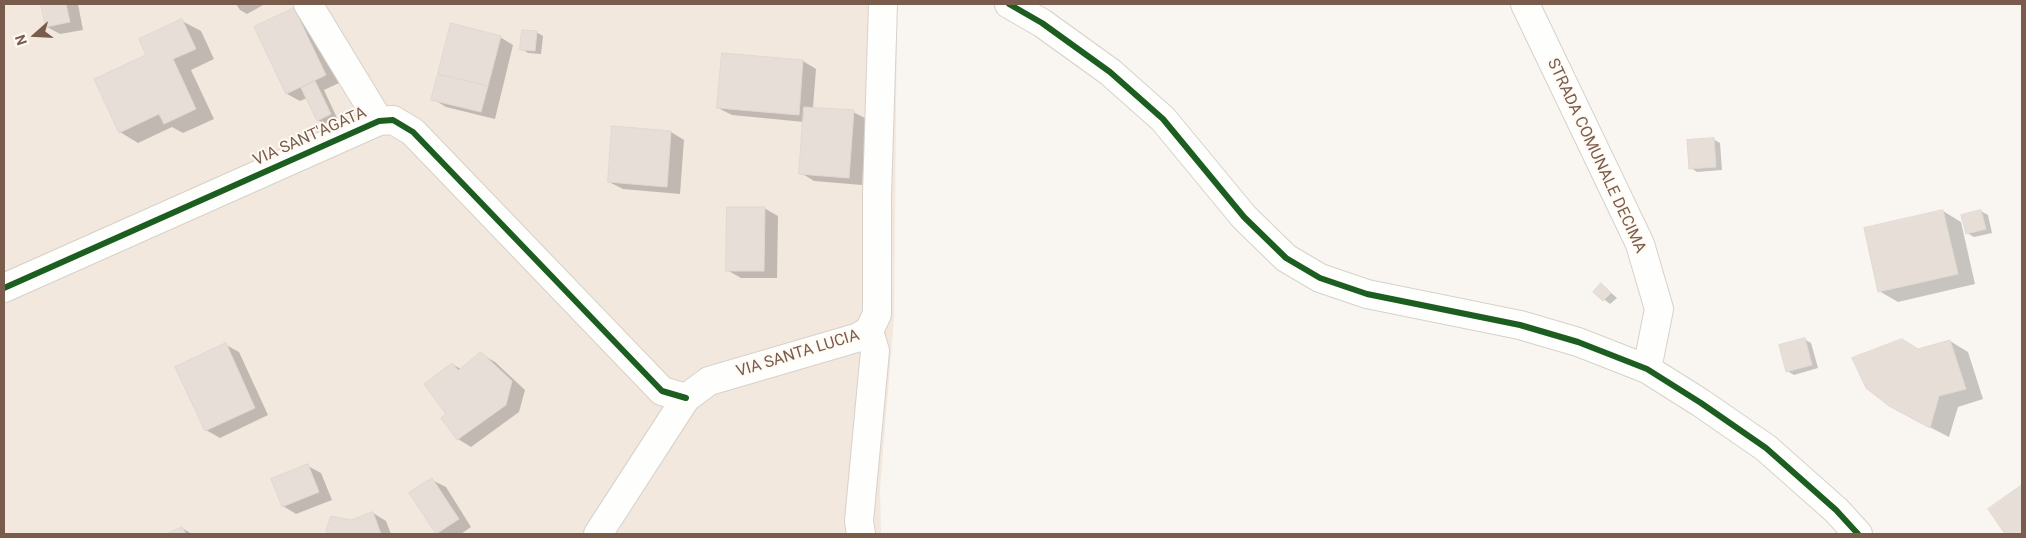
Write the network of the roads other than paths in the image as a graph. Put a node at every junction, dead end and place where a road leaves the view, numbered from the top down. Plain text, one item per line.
1 (308, 4) edge
2 (883, 4) edge
3 (1008, 4) edge
4 (1525, 4) edge
5 (379, 121) junction
6 (4, 288) edge
7 (869, 331) junction
8 (1647, 369) junction
9 (686, 398) junction
10 (598, 534) edge
11 (861, 534) edge
12 (1858, 534) edge

1 - 5 street
2 - 7 street, VIA SANTA LUCIA
3 - 8 street
4 - 8 street, STRADA COMUNALE DECIMA
5 - 6 street, VIA SANT'AGATA
5 - 9 street, VIA SANT'AGATA
7 - 9 street, VIA SANTA LUCIA
7 - 11 street
8 - 12 street
9 - 10 street, VIA SANTA LUCIA

